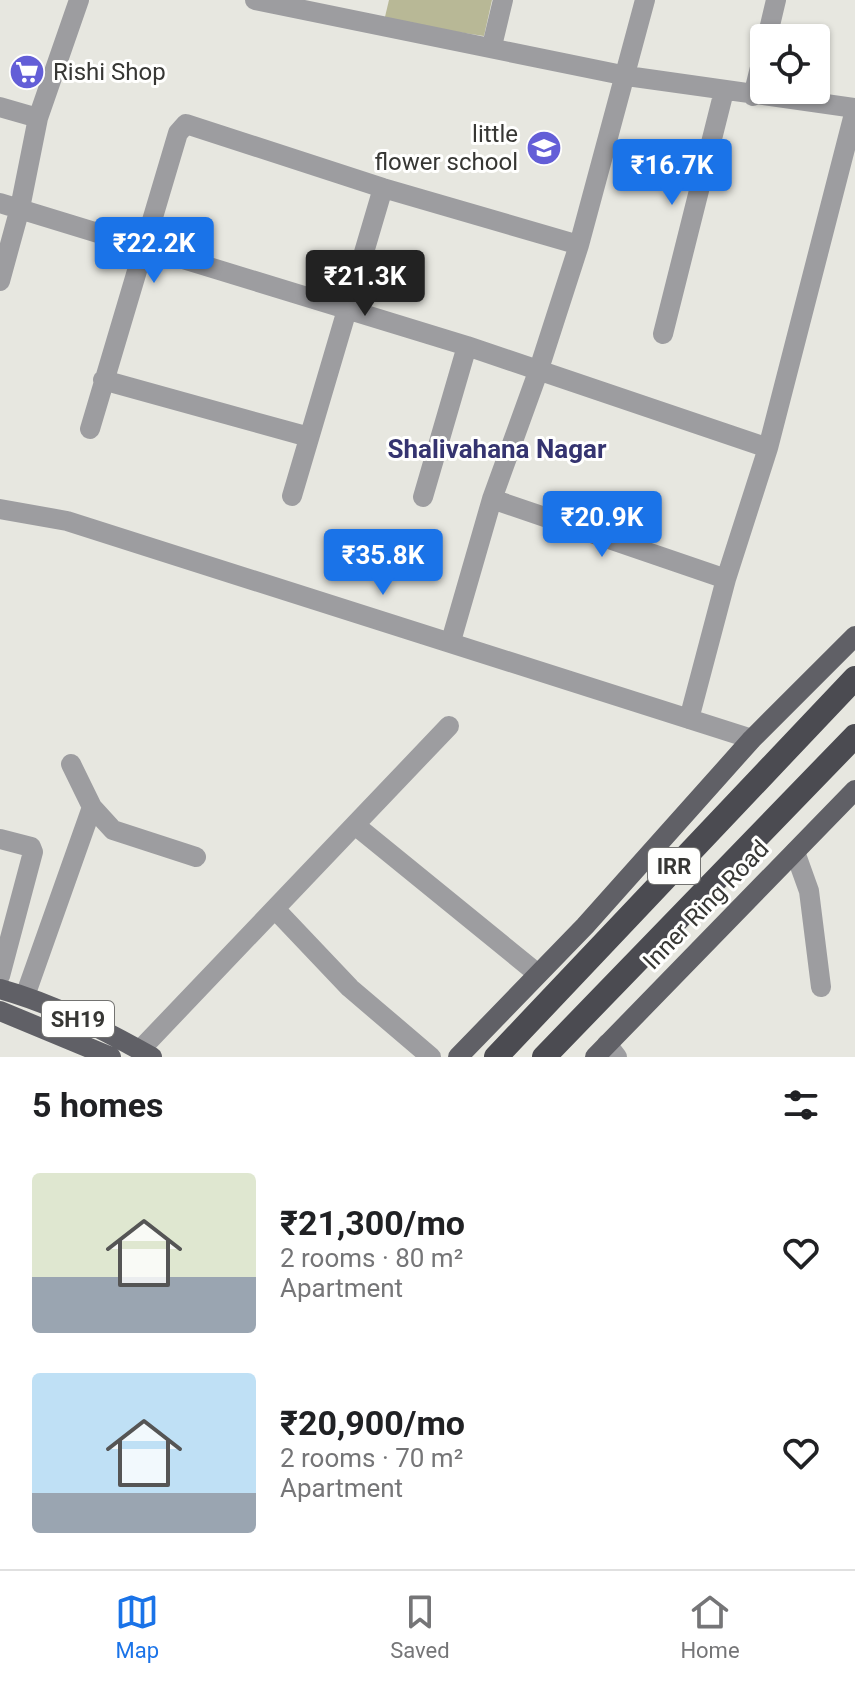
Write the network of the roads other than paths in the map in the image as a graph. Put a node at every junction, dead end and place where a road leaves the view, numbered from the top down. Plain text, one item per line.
1 (79, 0) edge
2 (255, 0) edge
3 (503, 0) edge
4 (645, 0) edge
5 (776, 0) edge
6 (307, 5) edge
7 (770, 24) edge
8 (492, 46) junction
9 (627, 76) junction
10 (724, 91) junction
11 (750, 95) edge
12 (816, 104) edge
13 (0, 107) edge
14 (855, 109) edge
15 (38, 118) junction
16 (383, 188) junction
17 (10, 206) edge
18 (579, 245) junction
19 (142, 246) junction
20 (0, 281) edge
21 (345, 309) junction
22 (663, 334) dead end
23 (467, 346) junction
24 (538, 372) junction
25 (103, 380) junction
26 (90, 429) dead end
27 (309, 437) junction
28 (768, 448) junction
29 (292, 496) dead end
30 (423, 497) dead end
31 (492, 499) junction
32 (0, 509) edge
33 (726, 579) junction
34 (855, 636) edge
35 (451, 641) junction
36 (855, 678) edge
37 (689, 719) junction
38 (449, 726) dead end
39 (855, 736) edge
40 (752, 739) junction
41 (71, 764) dead end
42 (855, 790) edge
43 (92, 807) junction
44 (355, 825) junction
45 (0, 839) edge
46 (795, 852) junction
47 (196, 857) dead end
48 (275, 909) junction
49 (6, 934) edge
50 (538, 974) junction
51 (0, 976) edge
52 (821, 987) dead end
53 (0, 989) edge
54 (25, 996) junction
55 (0, 1011) edge
56 (606, 1053) edge
57 (146, 1054) edge
58 (108, 1056) edge
59 (431, 1057) edge
60 (458, 1057) edge
61 (496, 1057) edge
62 (544, 1057) edge

1 - 15 street
2 - 6 street
3 - 8 street
4 - 9 street
5 - 7 street
6 - 8 street
8 - 9 street
9 - 10 street
9 - 18 street
10 - 11 street
10 - 22 street
12 - 14 street
13 - 15 street
14 - 28 street
15 - 17 street
16 - 18 street
16 - 19 street
16 - 21 street
17 - 19 street
17 - 20 street
18 - 24 street
19 - 21 street
19 - 25 street
21 - 23 street
21 - 27 street
23 - 24 street
23 - 30 street
24 - 28 street
24 - 31 street
25 - 26 street
25 - 27 street
27 - 29 street
28 - 33 street
31 - 33 street
31 - 35 street
32 - 35 street
33 - 37 street
34 - 40 main road
35 - 37 street
36 - 61 highway, IRR
37 - 40 street
38 - 44 street
39 - 62 highway, IRR
40 - 50 main road
41 - 43 street
42 - 46 main road, Inner Ring Road
43 - 47 street
43 - 54 street
44 - 48 street
44 - 50 street
45 - 49 street
46 - 52 street
46 - 56 main road, Inner Ring Road
48 - 57 street
48 - 59 street
49 - 51 street
50 - 60 main road
53 - 54 main road, SH19
54 - 57 main road, SH19
55 - 58 main road, SH19

